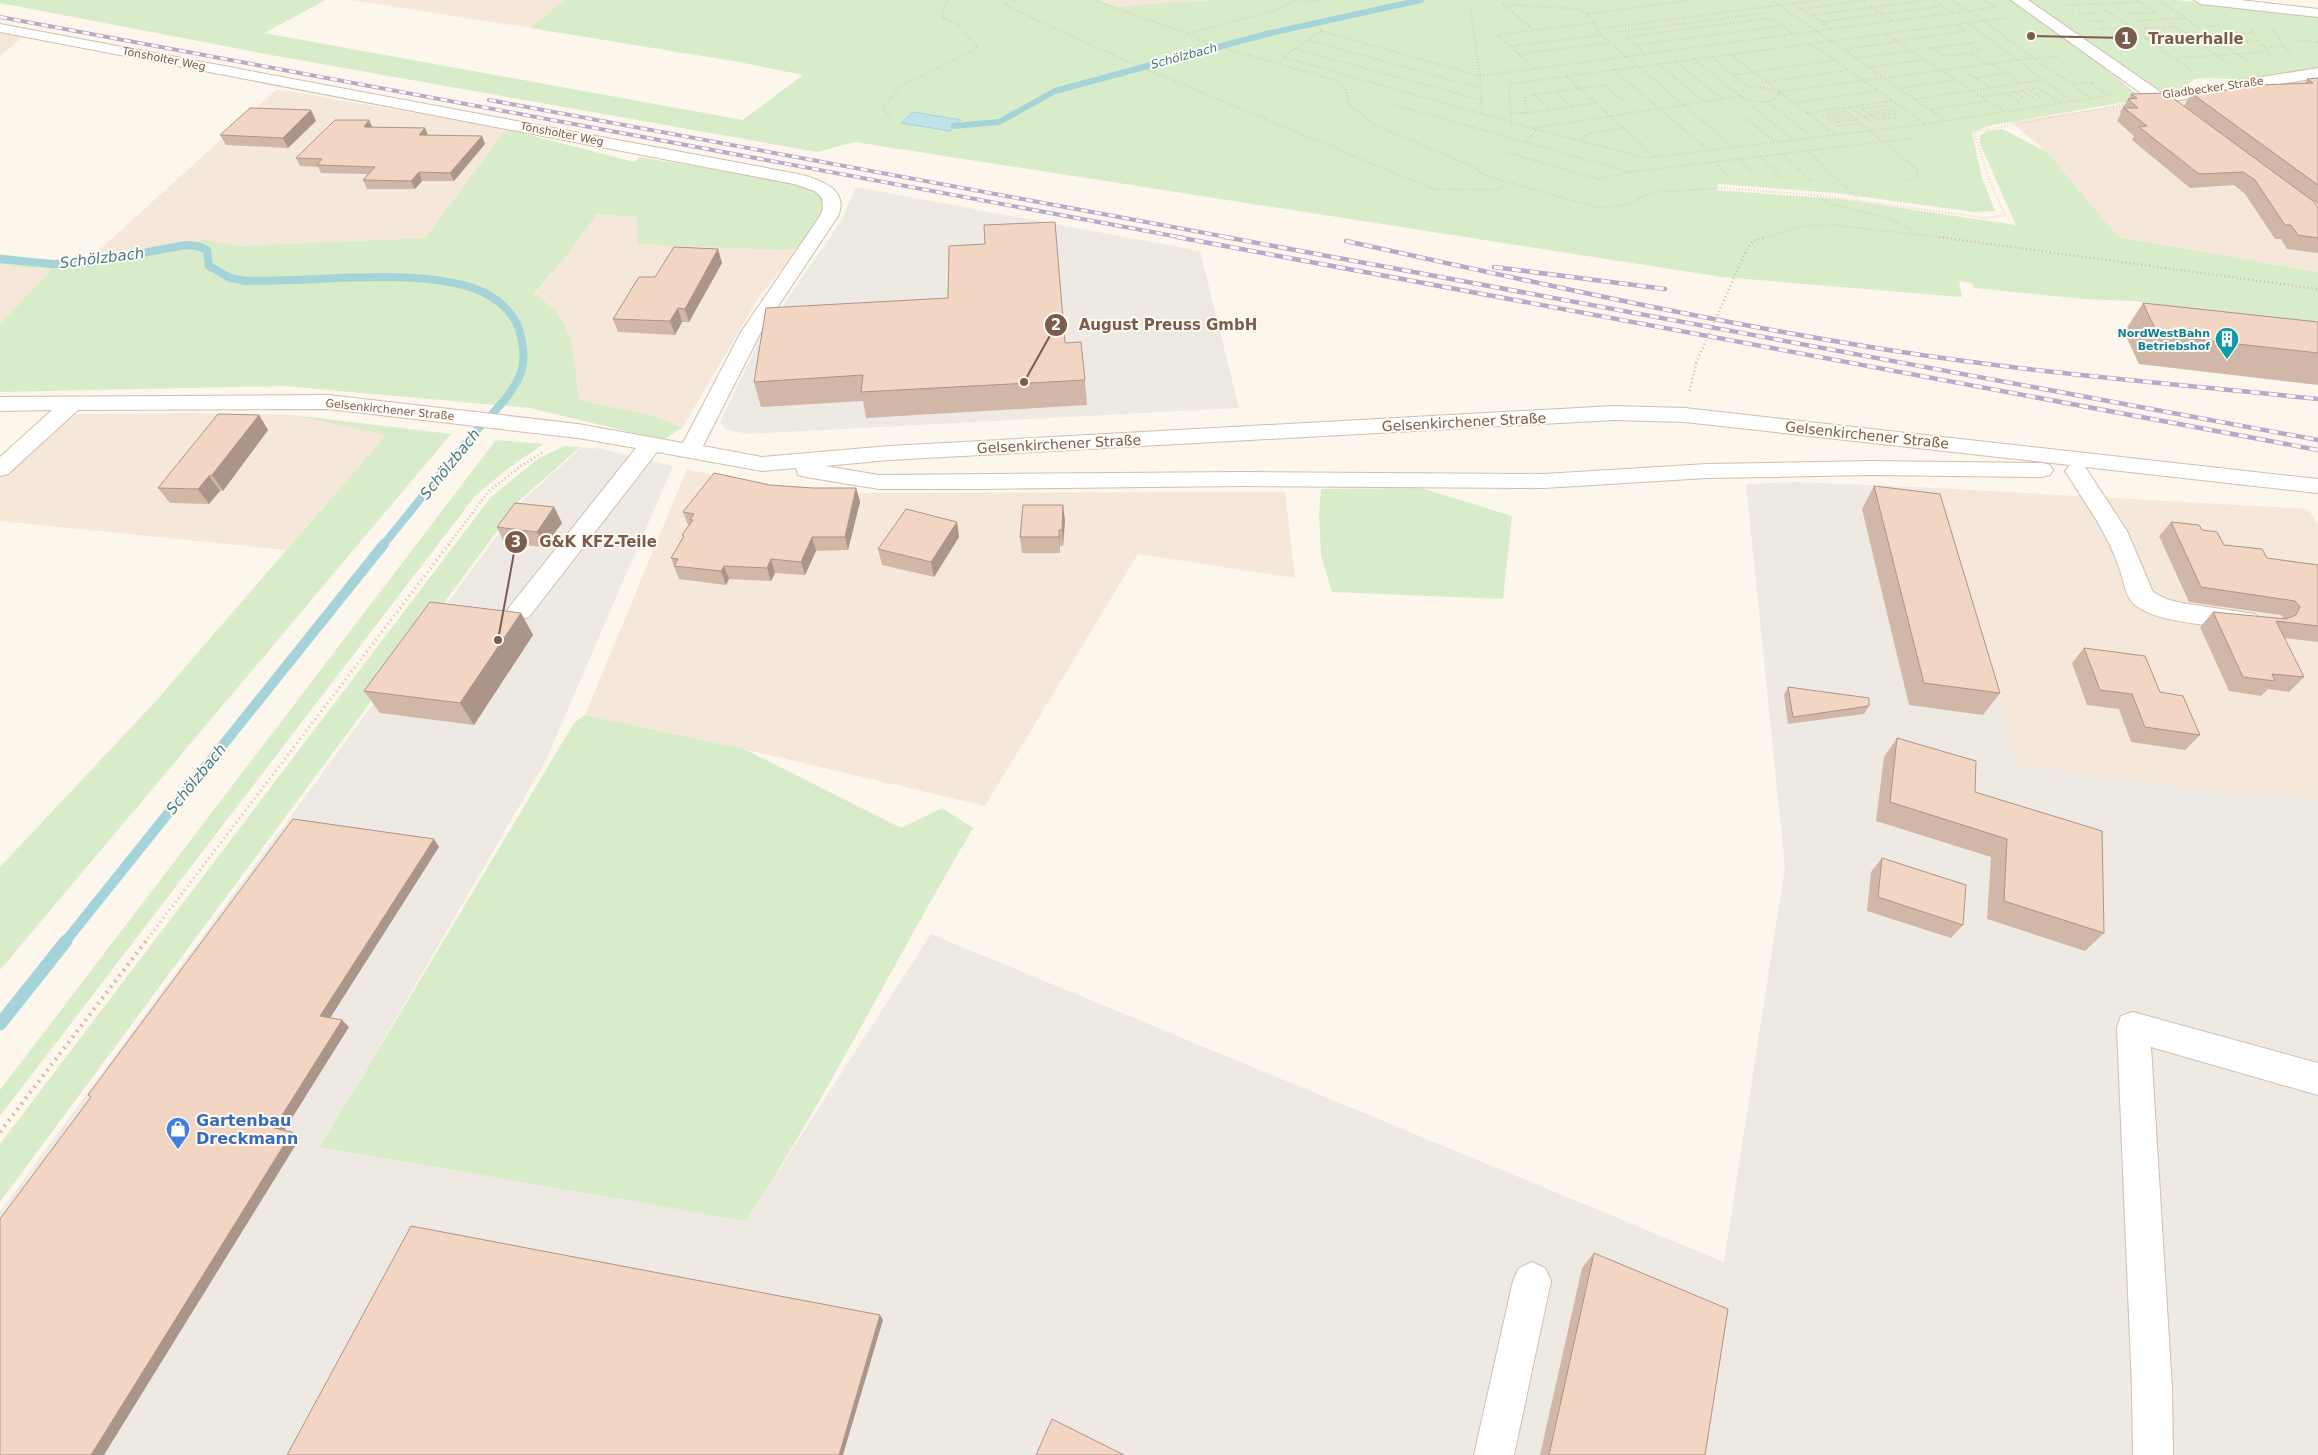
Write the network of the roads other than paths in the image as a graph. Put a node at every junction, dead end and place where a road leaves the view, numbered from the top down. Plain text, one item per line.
1 (2018, 0) edge
2 (2201, 0) edge
3 (2318, 13) edge
4 (0, 28) edge
5 (2318, 73) edge
6 (2160, 98) junction
7 (2198, 127) edge
8 (74, 402) junction
9 (0, 404) edge
10 (652, 444) junction
11 (976, 448) junction
12 (690, 450) junction
13 (762, 464) junction
14 (0, 469) edge
15 (2163, 469) junction
16 (2076, 471) junction
17 (980, 482) junction
18 (2318, 486) edge
19 (520, 611) edge
20 (2272, 623) edge
21 (2318, 1079) edge
22 (1532, 1281) dead end
23 (1494, 1455) edge
24 (2154, 1455) edge

1 - 6 street, Gladbecker Straße
2 - 3 street
4 - 12 street, Tönsholter Weg
5 - 6 street, Gladbecker Straße
6 - 7 street
8 - 9 street, Gelsenkirchener Straße
8 - 10 street, Gelsenkirchener Straße
8 - 14 street
10 - 12 street, Gelsenkirchener Straße
10 - 19 street
11 - 13 street, Gelsenkirchener Straße
11 - 15 street, Gelsenkirchener Straße
11 - 17 street
12 - 13 street, Gelsenkirchener Straße
13 - 17 street, Gelsenkirchener Straße
15 - 16 street, Gelsenkirchener Straße
15 - 18 street, Gelsenkirchener Straße
16 - 17 street, Gelsenkirchener Straße
16 - 20 street
21 - 24 street
22 - 23 street

